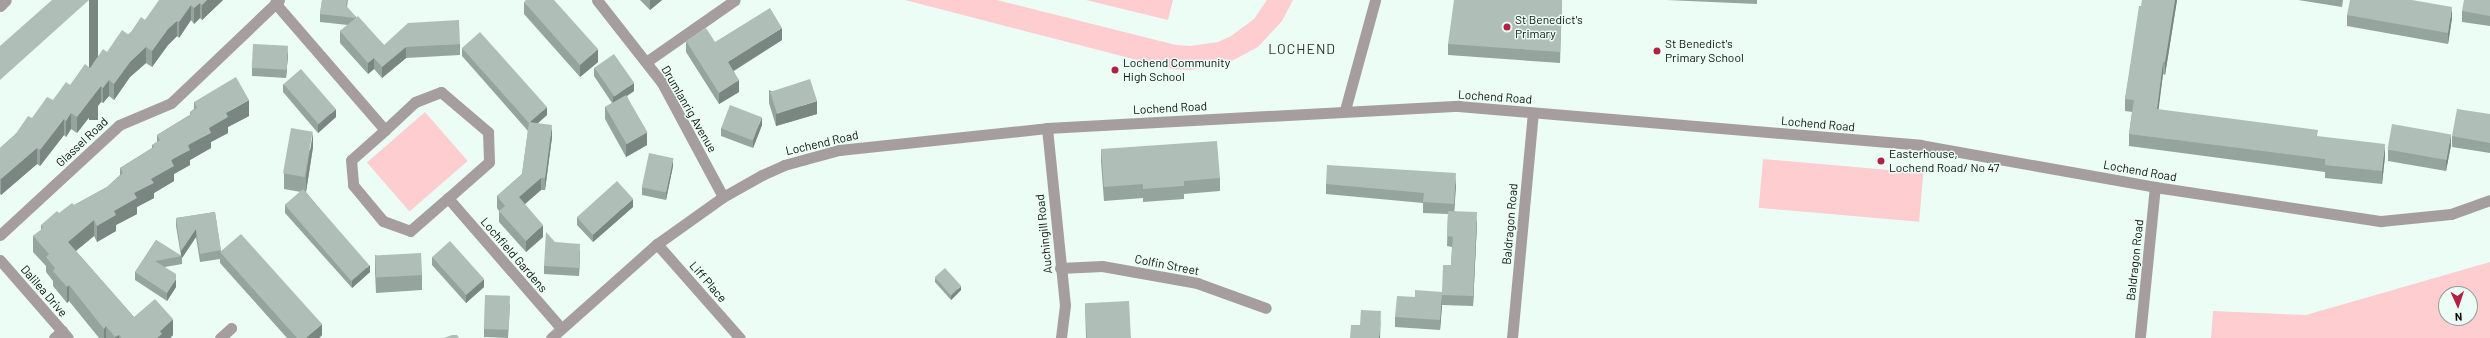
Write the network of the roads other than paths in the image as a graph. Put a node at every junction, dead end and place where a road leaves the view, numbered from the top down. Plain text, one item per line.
1 (6, 0) edge
2 (597, 0) edge
3 (735, 0) edge
4 (1375, 0) edge
5 (277, 2) edge
6 (0, 6) edge
7 (646, 62) junction
8 (1345, 110) junction
9 (1533, 113) junction
10 (1047, 128) junction
11 (385, 130) junction
12 (2155, 187) junction
13 (723, 197) junction
14 (448, 198) junction
15 (2490, 200) edge
16 (0, 234) edge
17 (657, 244) junction
18 (0, 260) edge
19 (1060, 268) junction
20 (1266, 308) dead end
21 (231, 328) dead end
22 (561, 328) junction
23 (61, 336) edge
24 (2140, 336) dead end
25 (220, 338) edge
26 (550, 338) edge
27 (740, 338) edge
28 (1061, 338) edge
29 (1512, 338) edge

1 - 6 street
2 - 7 street, Drumlanrig Avenue
3 - 7 street
4 - 8 street
5 - 11 street
5 - 16 street, Glassel Road
7 - 13 street, Drumlanrig Avenue
8 - 9 street, Lochend Road
8 - 10 street, Lochend Road
9 - 12 street, Lochend Road
9 - 29 street, Baldragon Road
10 - 13 street, Lochend Road
10 - 19 street, Auchingill Road
11 - 14 street
11 - 14 street
12 - 15 street, Lochend Road
12 - 24 street, Baldragon Road
13 - 17 street, Lochend Road
14 - 22 street, Lochfield Gardens
17 - 22 street, Lochend Road
17 - 27 street, Liff Place
18 - 23 street, Dalilea Drive
19 - 20 street, Colfin Street
19 - 28 street, Auchingill Road
21 - 25 street
22 - 26 street, Lochend Road

